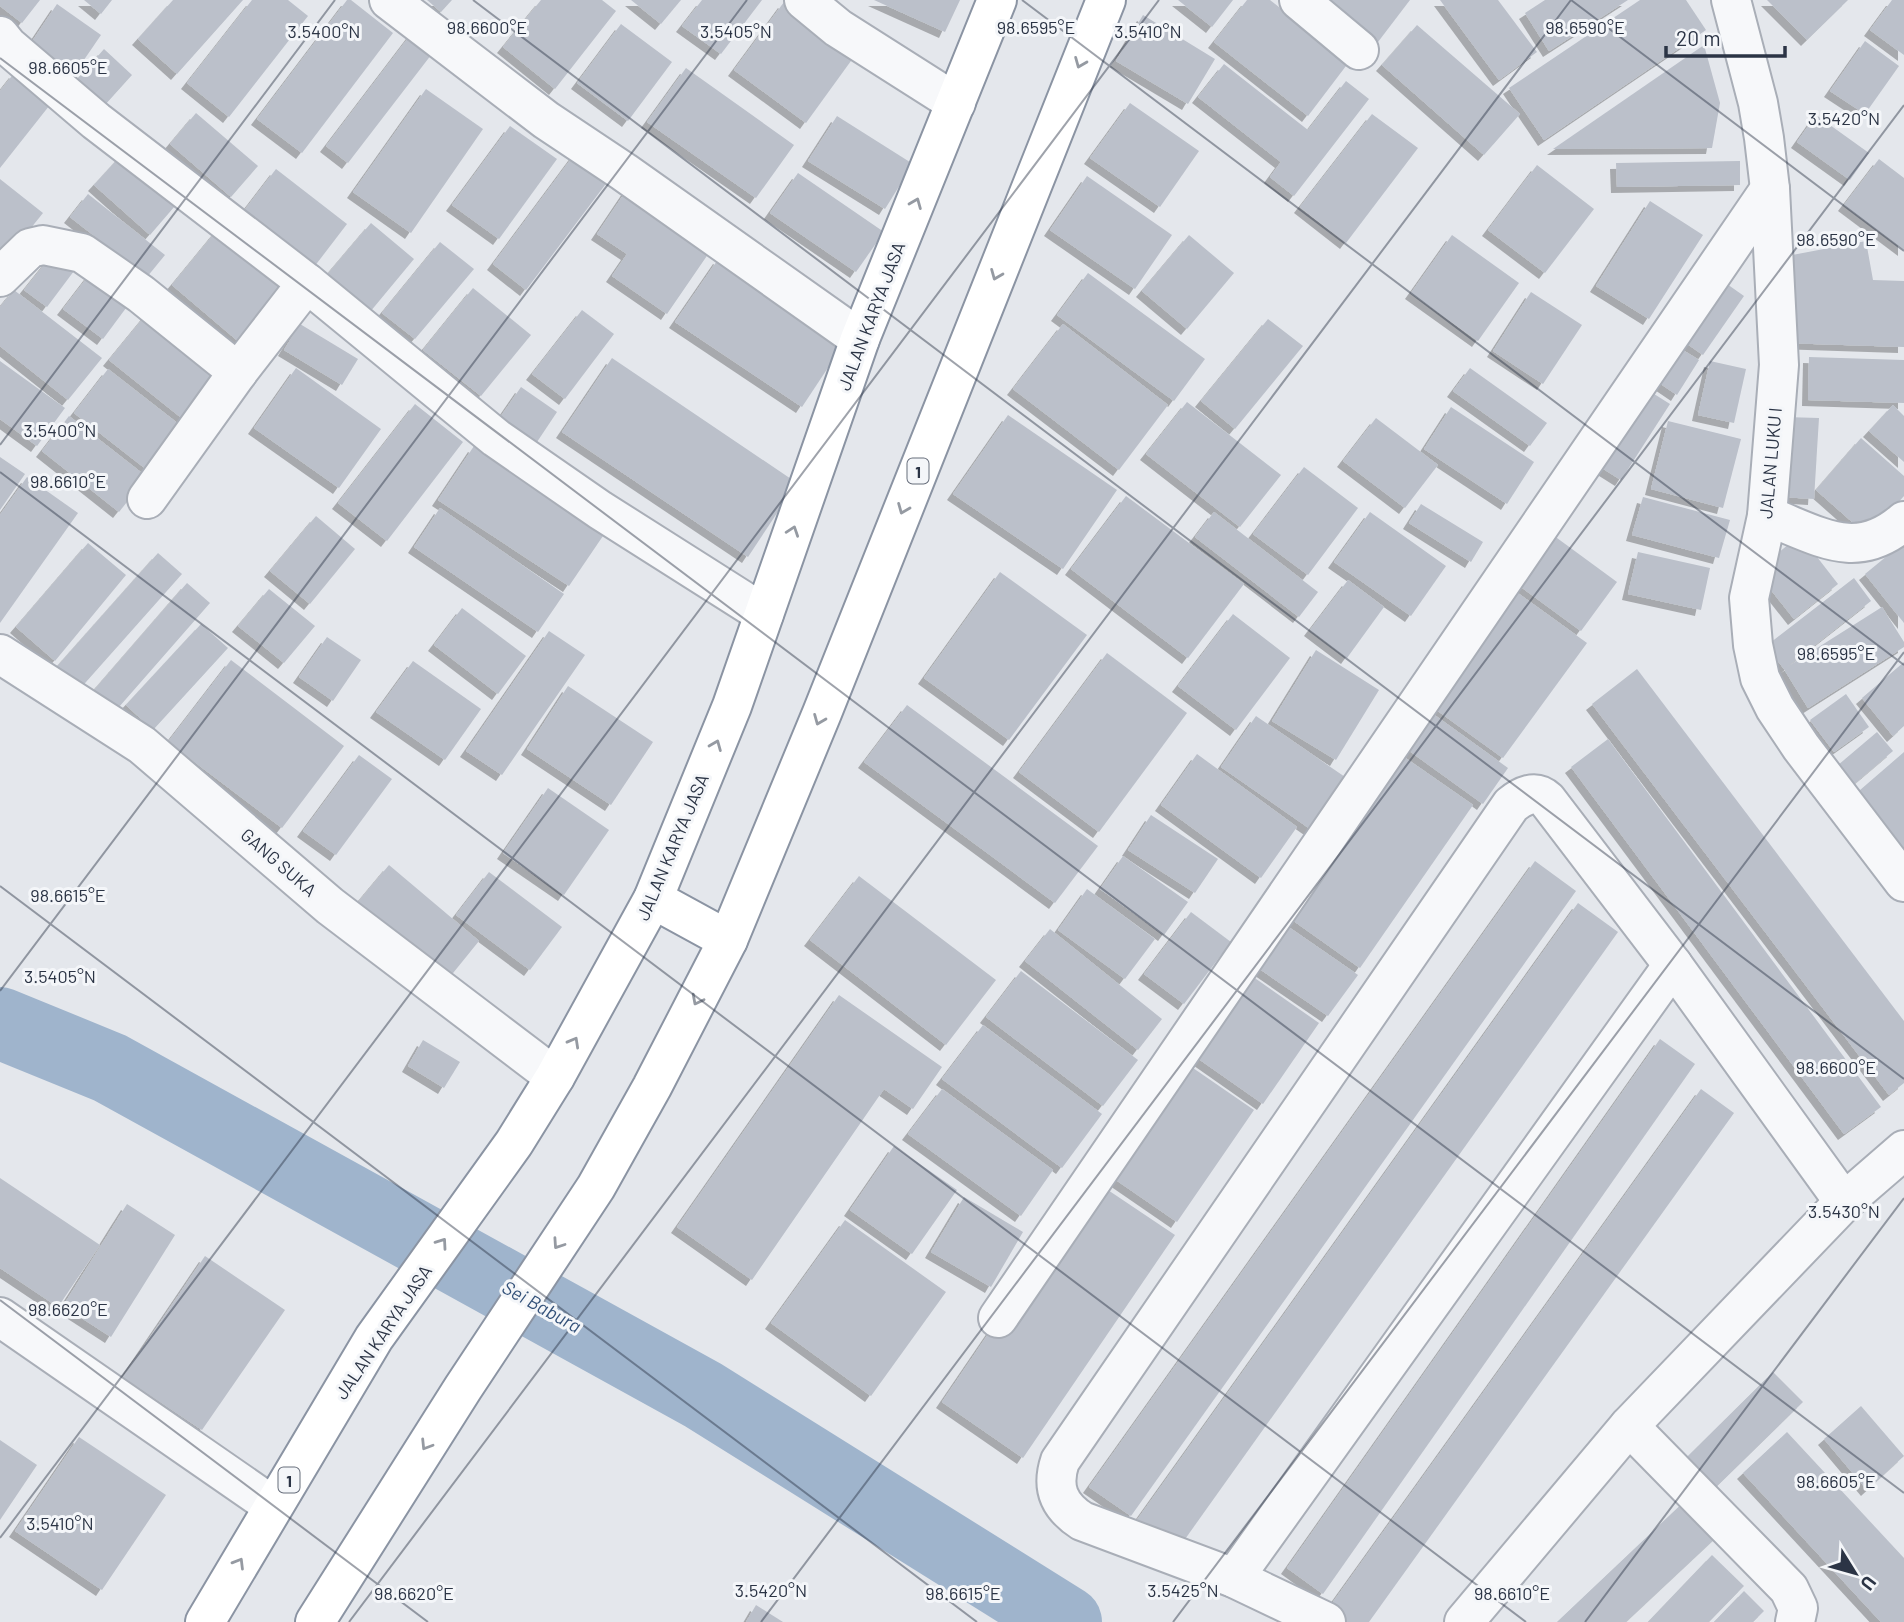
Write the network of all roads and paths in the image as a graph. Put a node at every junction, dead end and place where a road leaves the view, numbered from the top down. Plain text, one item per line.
1 (389, 0) edge
2 (804, 0) edge
3 (997, 0) edge
4 (1106, 0) edge
5 (1299, 0) edge
6 (1731, 0) edge
7 (0, 36) edge
8 (1359, 50) dead end
9 (956, 103) junction
10 (1770, 189) junction
11 (0, 277) edge
12 (307, 283) junction
13 (860, 339) junction
14 (238, 372) junction
15 (146, 499) dead end
16 (1767, 516) junction
17 (1904, 521) edge
18 (764, 614) junction
19 (0, 654) edge
20 (1904, 882) edge
21 (653, 899) junction
22 (728, 940) junction
23 (1673, 965) junction
24 (555, 1077) junction
25 (1904, 1150) edge
26 (1844, 1202) junction
27 (0, 1317) edge
28 (998, 1318) dead end
29 (1629, 1426) junction
30 (273, 1506) junction
31 (1234, 1578) junction
32 (205, 1622) edge
33 (315, 1622) edge
34 (1326, 1622) edge
35 (1464, 1622) edge
36 (1795, 1622) edge

1 - 13 street
2 - 9 street
3 - 9 highway, JALAN KARYA JASA / 1
4 -> 22 highway, 1
5 - 8 street
6 - 10 street, JALAN LUKU I
7 - 12 street
13 -> 9 highway, JALAN KARYA JASA / 1
10 - 16 street, JALAN LUKU I
10 - 28 street
11 - 14 street
12 - 14 street
12 - 18 street
18 -> 13 highway, JALAN KARYA JASA / 1
14 - 15 street
16 - 17 street
16 - 20 street, JALAN LUKU I
21 -> 18 highway, JALAN KARYA JASA / 1
19 - 24 street, GANG SUKA
21 - 22 highway
24 -> 21 highway, JALAN KARYA JASA / 1
22 -> 33 highway, 1
23 - 26 street
23 - 31 street
23 - 31 street
30 -> 24 highway, JALAN KARYA JASA / 1
25 - 26 street
26 - 29 street
27 - 30 street
29 - 35 street
29 - 36 street
32 -> 30 highway, JALAN KARYA JASA / 1
31 - 34 street

